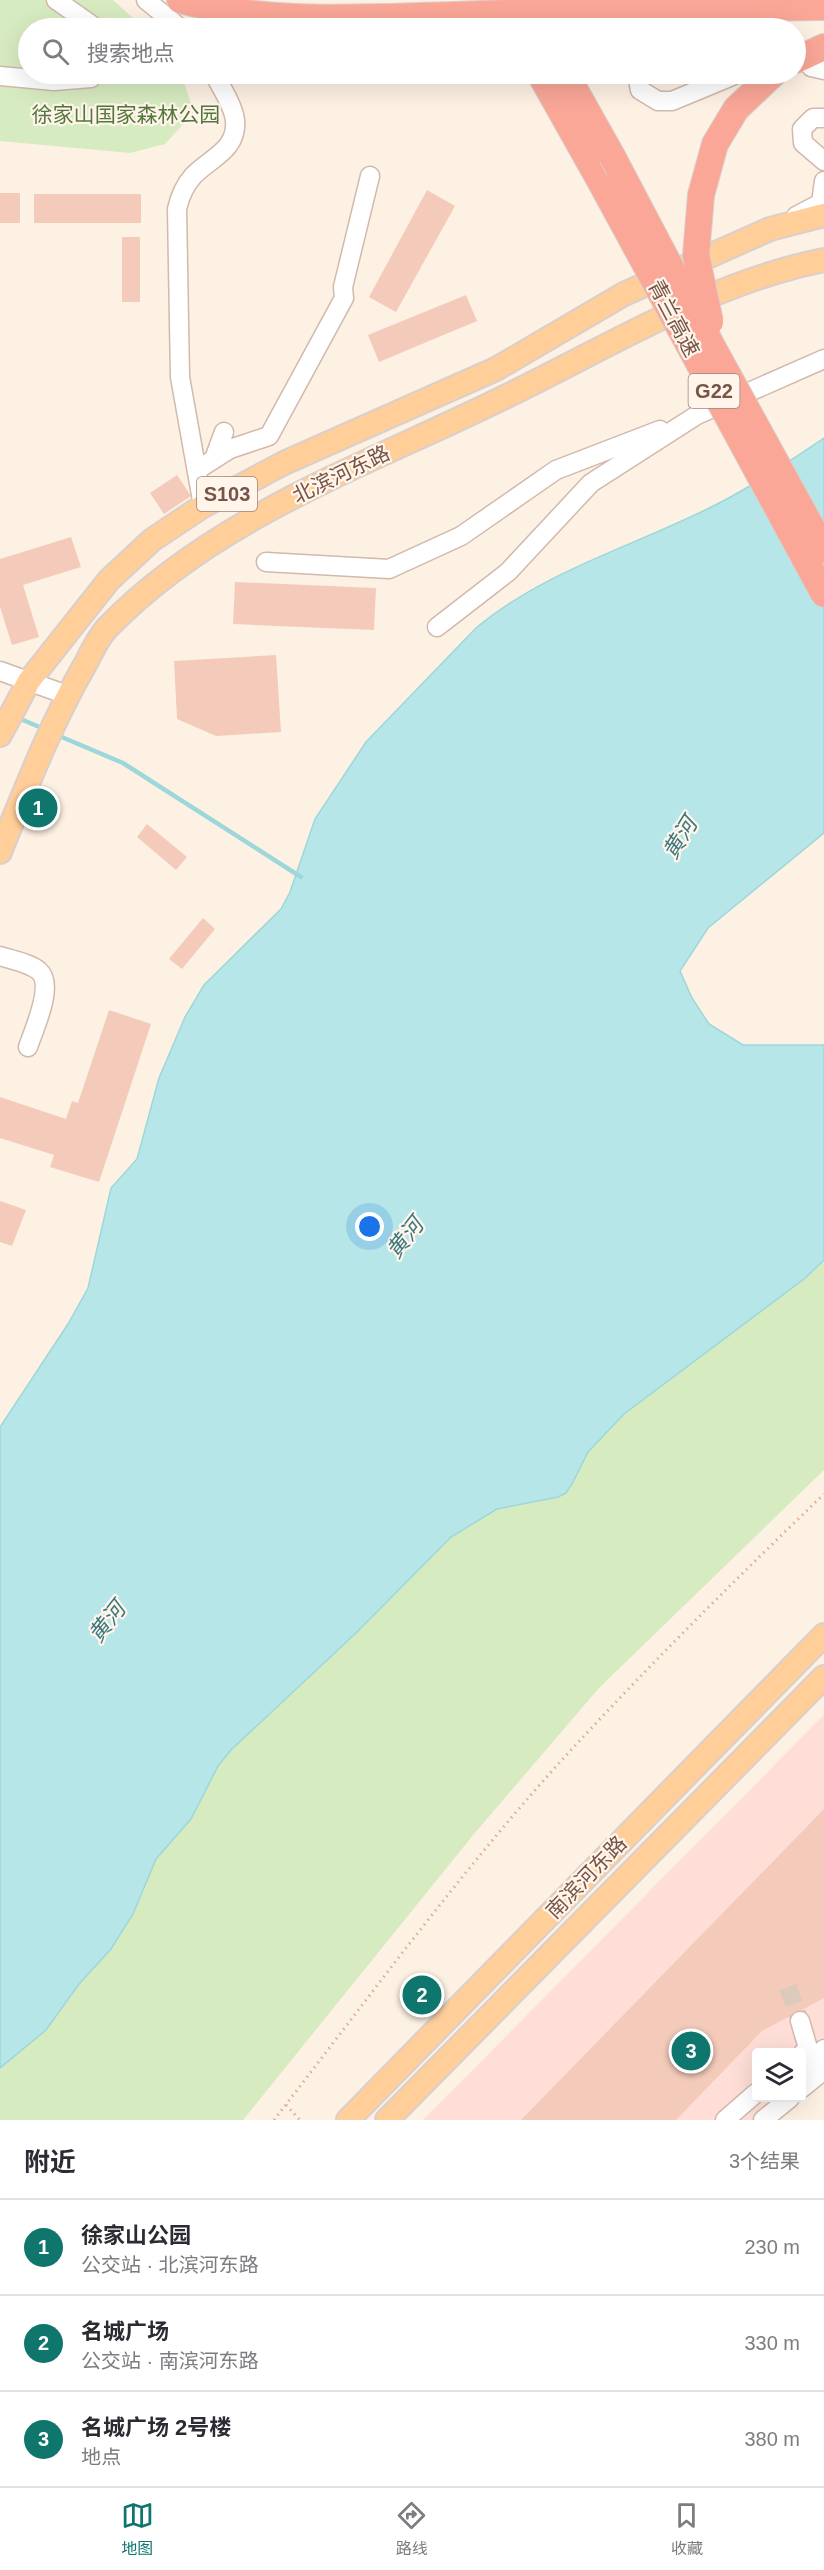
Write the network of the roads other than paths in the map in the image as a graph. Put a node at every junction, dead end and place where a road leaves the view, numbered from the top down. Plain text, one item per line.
1 (56, 0) edge
2 (146, 0) edge
3 (180, 0) edge
4 (499, 0) edge
5 (525, 0) edge
6 (824, 7) edge
7 (82, 18) edge
8 (168, 18) edge
9 (509, 18) edge
10 (535, 18) edge
11 (0, 76) edge
12 (18, 78) edge
13 (219, 84) edge
14 (546, 84) edge
15 (572, 84) edge
16 (639, 84) edge
17 (713, 84) edge
18 (762, 84) edge
19 (824, 118) edge
20 (824, 161) edge
21 (370, 177) dead end
22 (824, 181) edge
23 (824, 215) edge
24 (770, 228) junction
25 (824, 261) edge
26 (824, 359) edge
27 (724, 368) junction
28 (697, 416) junction
29 (224, 432) dead end
30 (214, 459) junction
31 (197, 470) junction
32 (203, 506) junction
33 (824, 550) edge
34 (266, 562) dead end
35 (824, 594) edge
36 (436, 627) dead end
37 (0, 671) edge
38 (24, 691) junction
39 (67, 695) junction
40 (0, 735) edge
41 (0, 852) edge
42 (0, 956) edge
43 (28, 1047) dead end
44 (824, 1635) edge
45 (824, 1677) edge
46 (800, 2021) tunnel mouth
47 (824, 2049) edge
48 (806, 2050) edge
49 (806, 2064) edge
50 (824, 2070) edge
51 (806, 2084) edge
52 (752, 2096) edge
53 (784, 2102) edge
54 (348, 2120) edge
55 (387, 2120) edge
56 (725, 2120) edge
57 (763, 2120) edge

1 - 7 lane
2 - 8 lane
3 - 6 highway, bridge
4 - 9 highway
5 - 10 highway
11 - 12 lane
13 - 31 lane
14 - 35 highway, 青兰高速 / G22, bridge
15 - 27 highway, bridge
16 - 17 lane
18 - 27 highway, bridge
19 - 20 lane
21 - 30 lane
22 - 24 lane
23 - 24 main road, 北滨河东路 / S103
24 - 32 main road, 北滨河东路 / S103
25 - 39 main road, 北滨河东路 / S103
26 - 28 lane
27 - 33 highway, 青兰高速 / G22, bridge
28 - 34 lane
28 - 36 lane
29 - 30 lane
30 - 31 lane
31 - 32 lane
32 - 38 main road, 北滨河东路 / S103
37 - 38 lane
38 - 39 lane
38 - 40 main road, 北滨河东路
39 - 41 main road, 北滨河东路
42 - 43 lane
44 - 54 main road, 南滨河东路
45 - 55 main road, 南滨河东路
46 - 48 lane
47 - 49 lane
50 - 51 lane
52 - 56 lane
53 - 57 lane

